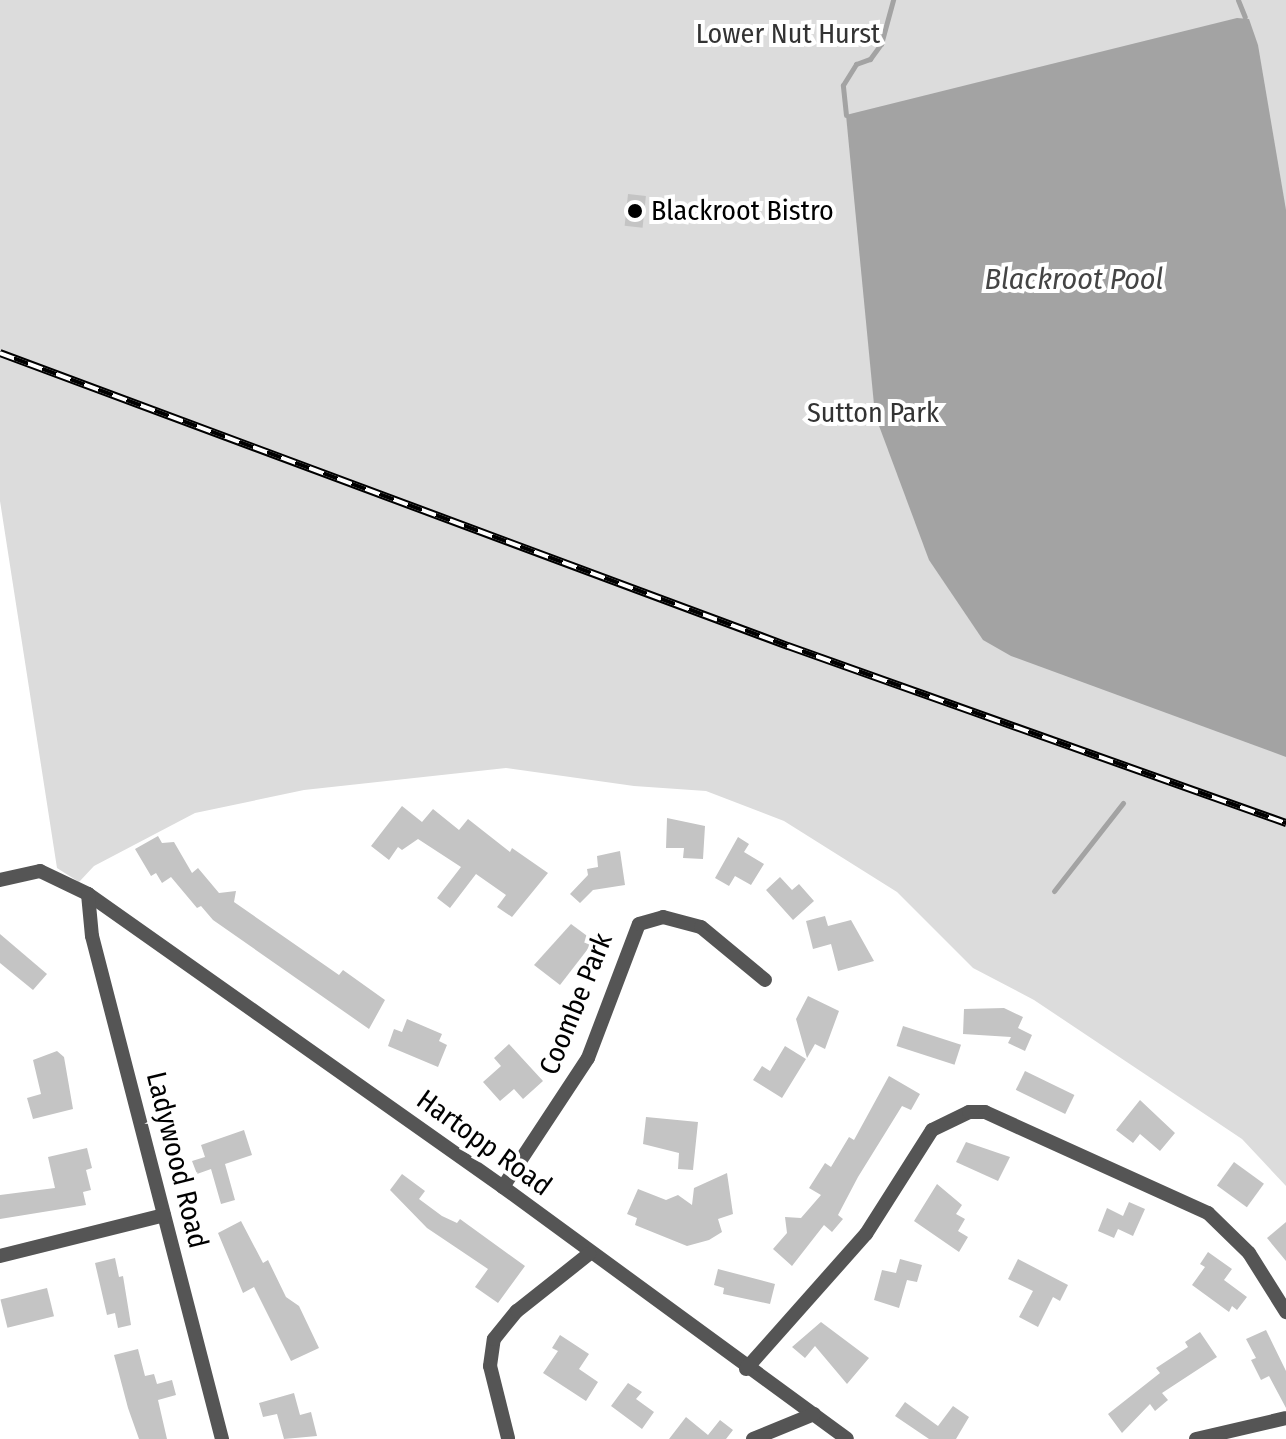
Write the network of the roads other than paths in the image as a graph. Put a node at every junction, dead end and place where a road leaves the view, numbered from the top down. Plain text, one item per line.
1 (0, 880) edge
2 (88, 894) junction
3 (765, 980) dead end
4 (503, 1187) junction
5 (164, 1215) junction
6 (589, 1254) junction
7 (0, 1256) edge
8 (1286, 1312) edge
9 (746, 1369) junction
10 (814, 1414) junction
11 (1286, 1418) edge
12 (508, 1438) edge
13 (222, 1439) edge
14 (753, 1439) edge
15 (847, 1439) edge
16 (1196, 1439) edge

1 - 2 street, Hartopp Road
2 - 4 street, Hartopp Road
2 - 5 street, Ladywood Road
3 - 4 street, Coombe Park
4 - 6 street, Hartopp Road
5 - 7 street
5 - 13 street, Ladywood Road
6 - 9 street, Hartopp Road
6 - 12 street
8 - 9 street
9 - 10 street, Hartopp Road
10 - 14 street
10 - 15 street, Hartopp Road
11 - 16 street

